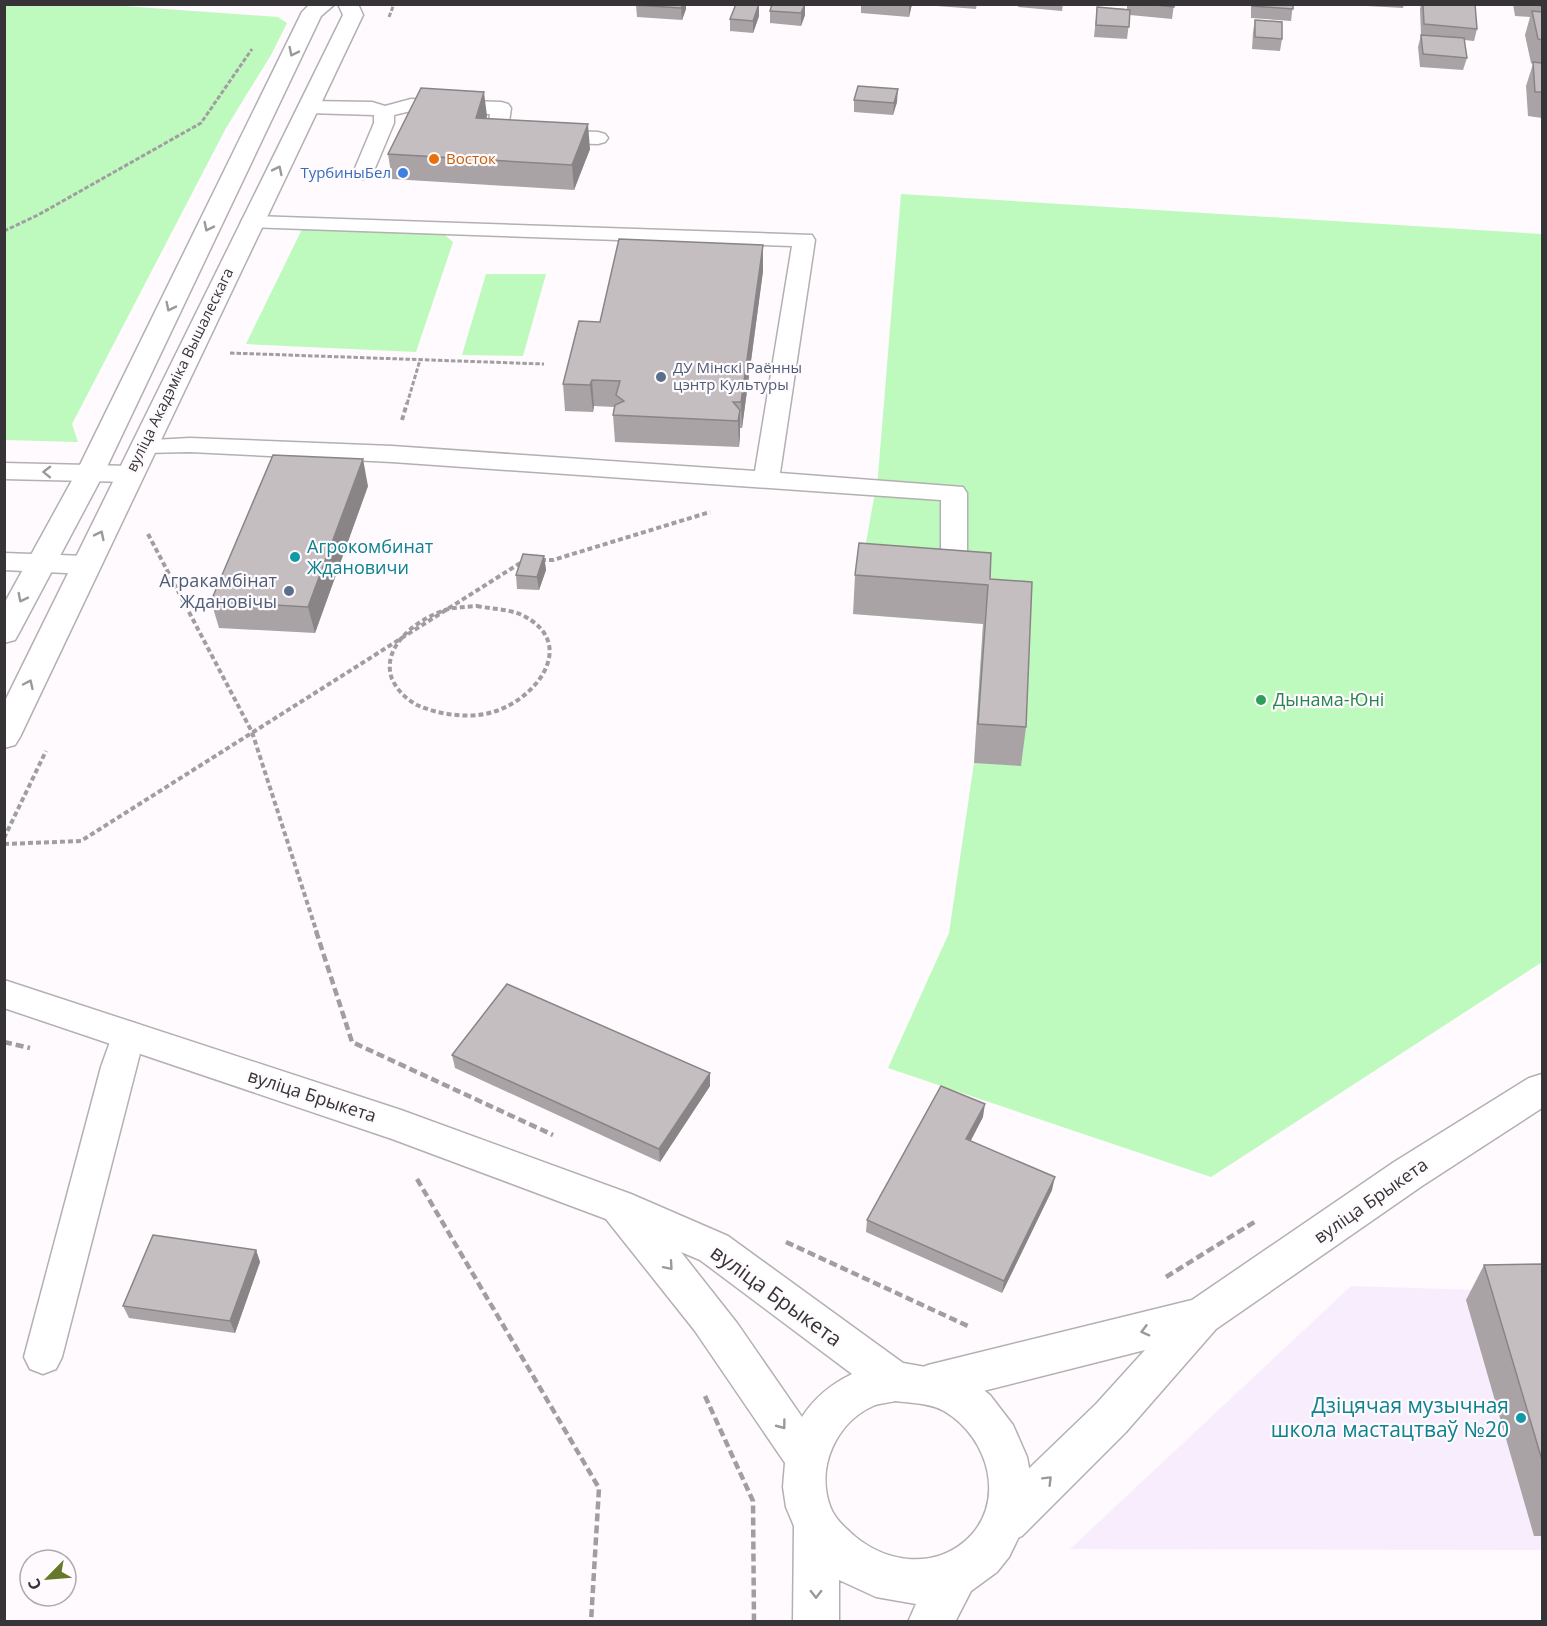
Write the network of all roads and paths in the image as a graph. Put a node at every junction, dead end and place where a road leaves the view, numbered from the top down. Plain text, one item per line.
1 (325, 4) edge
2 (348, 4) edge
3 (253, 46) dead end
4 (308, 107) junction
5 (384, 112) junction
6 (598, 138) dead end
7 (363, 173) dead end
8 (252, 222) junction
9 (4, 231) edge
10 (229, 353) dead end
11 (420, 360) junction
12 (544, 364) dead end
13 (143, 446) junction
14 (392, 453) junction
15 (4, 471) edge
16 (90, 473) junction
17 (130, 474) junction
18 (766, 480) junction
19 (720, 509) dead end
20 (148, 534) dead end
21 (528, 560) edge
22 (535, 560) edge
23 (4, 561) edge
24 (40, 562) junction
25 (86, 565) junction
26 (954, 575) edge
27 (440, 612) junction
28 (4, 633) edge
29 (404, 635) junction
30 (252, 732) junction
31 (4, 737) edge
32 (4, 844) edge
33 (6, 1000) edge
34 (128, 1035) junction
35 (4, 1042) edge
36 (39, 1049) dead end
37 (1542, 1089) edge
38 (558, 1137) dead end
39 (406, 1175) dead end
40 (417, 1179) junction
41 (428, 1183) dead end
42 (617, 1206) junction
43 (1258, 1220) dead end
44 (785, 1242) dead end
45 (1159, 1282) dead end
46 (1202, 1316) junction
47 (976, 1330) dead end
48 (43, 1357) dead end
49 (911, 1383) junction
50 (703, 1393) dead end
51 (806, 1457) junction
52 (1006, 1521) junction
53 (816, 1525) junction
54 (955, 1574) junction
55 (591, 1622) edge
56 (754, 1622) edge
57 (816, 1622) edge
58 (931, 1622) edge

1 -> 16 street
2 - 4 street, вуліца Акадэміка Вышалескага
3 - 9 path
4 - 5 lane
8 -> 4 street, вуліца Акадэміка Вышалескага
5 - 6 lane
5 - 7 lane
8 - 13 street, вуліца Акадэміка Вышалескага
8 - 18 lane
10 - 11 path
11 - 12 path
11 - 14 path
13 - 14 lane
13 - 17 street, вуліца Акадэміка Вышалескага
14 - 18 lane
16 -> 15 lane
16 - 17 lane
16 - 24 street
25 -> 17 street, вуліца Акадэміка Вышалескага
18 - 26 lane
19 - 22 path
20 - 30 path
21 - 27 path
23 - 24 lane
24 - 25 lane
24 -> 28 street
31 -> 25 street, вуліца Акадэміка Вышалескага
27 - 29 path
27 - 29 path
29 - 30 path
30 - 32 path
30 - 38 path
33 - 34 street, вуліца Брыкета
34 - 42 street, вуліца Брыкета
34 - 48 lane
35 - 36 path
37 - 46 street, вуліца Брыкета
39 - 40 path
40 - 41 path
40 - 55 path
42 - 49 street, вуліца Брыкета
42 -> 51 street, вуліца Брыкета
43 - 45 path
44 - 47 path
46 -> 49 street, вуліца Брыкета
52 -> 46 street, вуліца Брыкета
49 - 51 street
49 - 52 street
50 - 56 path
51 - 53 street
52 - 54 street
53 - 54 street
53 -> 57 street
54 - 58 street

